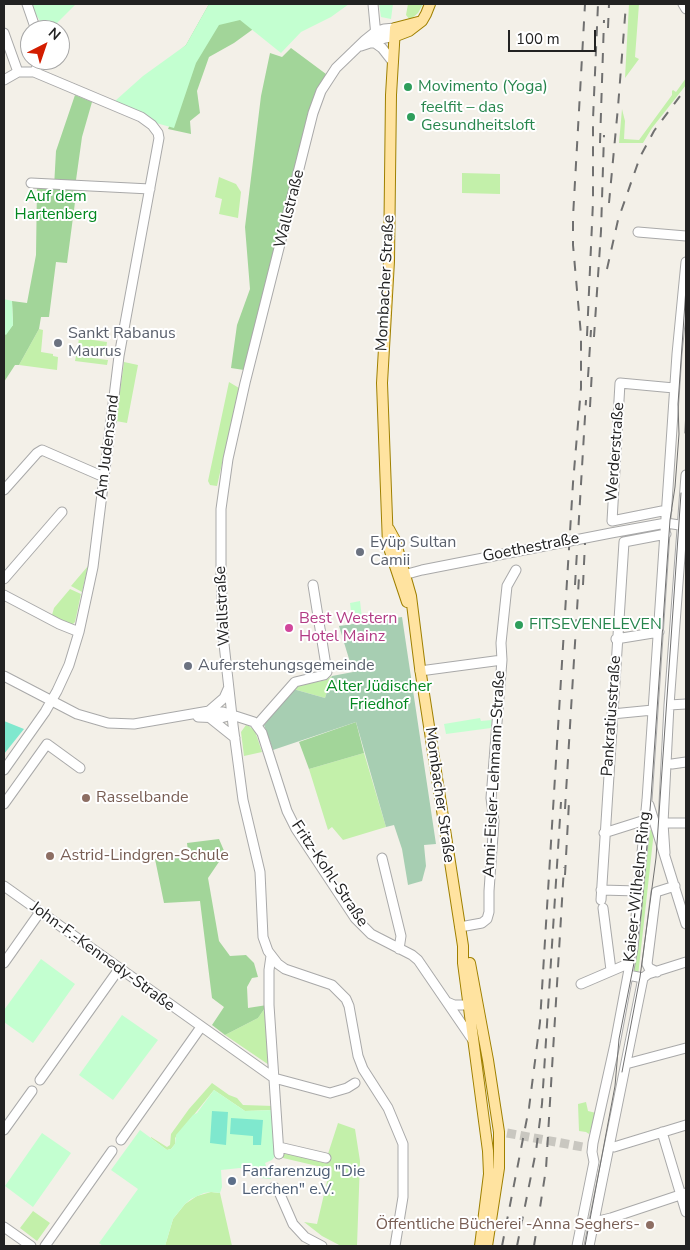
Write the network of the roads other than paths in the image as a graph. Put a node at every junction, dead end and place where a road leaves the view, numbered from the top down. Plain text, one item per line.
1 (27, 4) edge
2 (373, 4) edge
3 (430, 4) edge
4 (684, 4) edge
5 (686, 9) edge
6 (33, 20) edge
7 (395, 32) junction
8 (4, 33) edge
9 (374, 39) junction
10 (393, 62) junction
11 (18, 72) junction
12 (34, 72) joint
13 (4, 80) edge
14 (31, 183) dead end
15 (150, 189) junction
16 (638, 232) dead end
17 (686, 236) edge
18 (686, 262) edge
19 (674, 388) junction
20 (686, 475) edge
21 (104, 477) junction
22 (4, 490) edge
23 (667, 510) junction
24 (685, 510) edge
25 (62, 512) dead end
26 (666, 523) junction
27 (685, 526) edge
28 (666, 534) junction
29 (516, 570) dead end
30 (402, 576) junction
31 (4, 579) edge
32 (313, 585) dead end
33 (4, 595) edge
34 (686, 625) edge
35 (675, 627) junction
36 (78, 632) junction
37 (659, 632) junction
38 (616, 640) junction
39 (502, 660) junction
40 (420, 671) junction
41 (4, 676) edge
42 (229, 686) junction
43 (52, 701) junction
44 (686, 704) edge
45 (669, 705) junction
46 (654, 710) junction
47 (210, 714) junction
48 (612, 714) junction
49 (232, 715) junction
50 (257, 726) junction
51 (235, 738) junction
52 (686, 762) edge
53 (672, 764) dead end
54 (80, 768) dead end
55 (4, 770) edge
56 (648, 800) junction
57 (4, 804) edge
58 (645, 820) junction
59 (663, 823) junction
60 (686, 823) edge
61 (604, 833) junction
62 (665, 853) junction
63 (382, 858) dead end
64 (4, 886) edge
65 (675, 886) junction
66 (601, 890) junction
67 (638, 892) junction
68 (40, 912) junction
69 (686, 924) edge
70 (460, 927) junction
71 (463, 946) junction
72 (399, 949) junction
73 (271, 956) junction
74 (686, 962) edge
75 (4, 963) edge
76 (630, 963) junction
77 (119, 969) junction
78 (612, 970) junction
79 (657, 972) junction
80 (628, 975) junction
81 (643, 978) junction
82 (581, 984) dead end
83 (447, 1001) junction
84 (469, 1005) junction
85 (480, 1016) junction
86 (201, 1027) junction
87 (475, 1044) junction
88 (686, 1048) edge
89 (626, 1064) junction
90 (274, 1078) junction
91 (40, 1080) dead end
92 (355, 1083) dead end
93 (32, 1091) dead end
94 (686, 1125) edge
95 (4, 1130) edge
96 (662, 1132) junction
97 (121, 1140) dead end
98 (612, 1146) junction
99 (112, 1151) dead end
100 (326, 1158) dead end
101 (274, 1187) dead end
102 (684, 1194) edge
103 (686, 1212) edge
104 (594, 1222) junction
105 (582, 1223) junction
106 (4, 1227) edge
107 (31, 1246) edge
108 (45, 1246) edge
109 (322, 1246) edge
110 (395, 1246) edge
111 (480, 1246) edge
112 (487, 1246) edge
113 (577, 1246) edge
114 (589, 1246) edge

1 - 6 street
2 - 9 street
3 - 7 main road
4 - 5 street
7 - 9 street, Wallstraße
7 - 10 main road, Mombacher Straße
8 - 11 street
9 - 10 street
9 - 42 street, Wallstraße
10 - 30 main road, Mombacher Straße
11 - 12 street
11 - 13 street
12 - 15 street, Am Judensand
14 - 15 street
15 - 21 street, Am Judensand
16 - 17 street
18 - 19 street, Kaiser-Wilhelm-Ring
19 - 23 street, Kaiser-Wilhelm-Ring
19 - 23 street, Werderstraße
20 - 24 street, Kaiser-Wilhelm-Ring
21 - 22 street
21 - 36 street, Am Judensand
23 - 26 street, Kaiser-Wilhelm-Ring
24 - 26 street, Goethestraße
24 - 27 street, Kaiser-Wilhelm-Ring
25 - 31 street
26 - 27 street, Goethestraße
26 - 28 street, Kaiser-Wilhelm-Ring
26 - 30 street, Goethestraße
27 - 35 street, Kaiser-Wilhelm-Ring
28 - 37 street, Kaiser-Wilhelm-Ring
28 - 38 street, Pankratiusstraße
29 - 39 street, Anni-Eisler-Lehmann-Straße
30 - 40 main road, Mombacher Straße
32 - 50 street
33 - 36 street
34 - 35 street
35 - 45 street, Kaiser-Wilhelm-Ring
36 - 43 street, Am Judensand
37 - 38 street
37 - 46 street, Kaiser-Wilhelm-Ring
38 - 48 street, Pankratiusstraße
39 - 40 street, Anni-Eisler-Lehmann-Straße
39 - 70 street, Anni-Eisler-Lehmann-Straße
40 - 70 main road, Mombacher Straße
41 - 43 street
42 - 47 street
42 - 49 street, Wallstraße
43 - 47 street
43 - 55 street, Am Judensand
44 - 45 street
45 - 59 street, Kaiser-Wilhelm-Ring
46 - 48 street
46 - 56 street, Kaiser-Wilhelm-Ring
47 - 49 street
47 - 51 street
48 - 61 street, Pankratiusstraße
49 - 50 street
49 - 51 street, Wallstraße
50 - 72 street, Fritz-Kohl-Straße
51 - 73 street, Wallstraße
52 - 53 street
54 - 57 street
56 - 58 street, Kaiser-Wilhelm-Ring
56 - 62 street
58 - 61 street
58 - 67 street, Kaiser-Wilhelm-Ring
59 - 60 street
59 - 62 street, Kaiser-Wilhelm-Ring
61 - 66 street, Pankratiusstraße
62 - 65 street
63 - 72 street
64 - 68 street, John-F.-Kennedy-Straße
65 - 69 street
65 - 79 street, Kaiser-Wilhelm-Ring
66 - 67 street
66 - 78 street, Pankratiusstraße
67 - 76 street, Kaiser-Wilhelm-Ring
68 - 75 street
68 - 77 street, John-F.-Kennedy-Straße
70 - 71 main road, Mombacher Straße
71 - 84 main road, Mombacher Straße
71 - 85 main road, Mombacher Straße
72 - 83 street, Fritz-Kohl-Straße
73 - 90 street
73 - 110 street
74 - 79 street
76 - 78 street
76 - 80 street, Kaiser-Wilhelm-Ring
77 - 86 street, John-F.-Kennedy-Straße
77 - 91 street
78 - 82 street
79 - 81 street
80 - 81 street
80 - 105 street, Kaiser-Wilhelm-Ring
81 - 89 street, Kaiser-Wilhelm-Ring
83 - 84 street
83 - 87 street, Fritz-Kohl-Straße
84 - 85 main road
84 - 87 main road, Mombacher Straße
85 - 112 main road, Mombacher Straße
86 - 90 street, John-F.-Kennedy-Straße
86 - 97 street
87 - 111 main road, Mombacher Straße
88 - 89 street
89 - 98 street, Kaiser-Wilhelm-Ring
90 - 92 street, John-F.-Kennedy-Straße
90 - 100 street
93 - 95 street
94 - 96 street
96 - 98 street
96 - 102 street
98 - 104 street, Kaiser-Wilhelm-Ring
99 - 108 street
101 - 109 street
102 - 103 street
102 - 104 street
104 - 105 street
104 - 114 street, Kaiser-Wilhelm-Ring
105 - 113 street, Kaiser-Wilhelm-Ring
106 - 107 street

